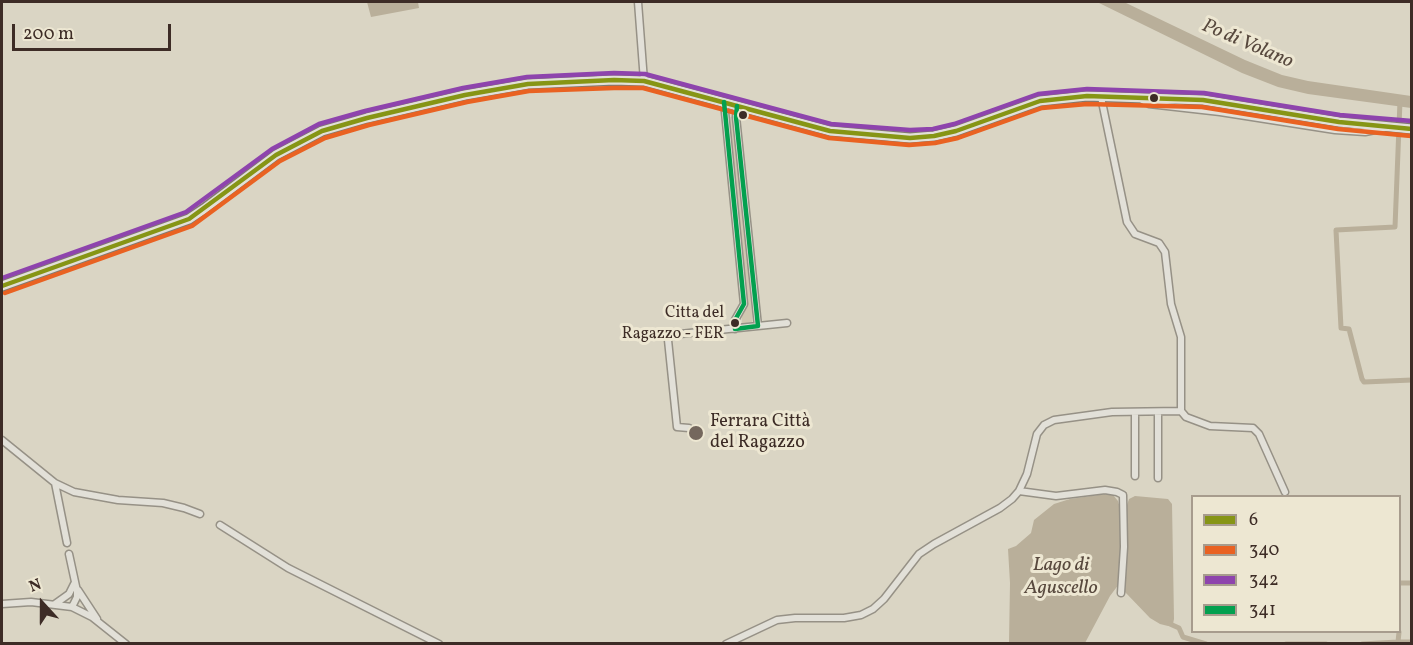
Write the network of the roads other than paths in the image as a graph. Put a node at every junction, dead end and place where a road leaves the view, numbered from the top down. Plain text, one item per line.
1 (638, 2) edge
2 (644, 81) junction
3 (1101, 97) junction
4 (724, 102) junction
5 (737, 106) junction
6 (1412, 129) edge
7 (2, 285) edge
8 (787, 323) dead end
9 (758, 326) junction
10 (735, 328) junction
11 (1181, 411) junction
12 (1135, 412) junction
13 (1158, 412) junction
14 (690, 428) dead end
15 (2, 440) edge
16 (1136, 476) dead end
17 (1158, 478) dead end
18 (55, 483) junction
19 (1019, 491) junction
20 (1285, 492) dead end
21 (200, 514) dead end
22 (220, 525) dead end
23 (67, 543) dead end
24 (69, 554) dead end
25 (74, 584) junction
26 (1121, 593) dead end
27 (69, 594) junction
28 (2, 604) edge
29 (55, 604) junction
30 (72, 607) junction
31 (101, 624) junction
32 (126, 644) edge
33 (439, 644) edge
34 (726, 644) edge

1 - 2 street
2 - 4 main road
2 - 7 main road
3 - 5 main road
3 - 6 main road
3 - 11 street
4 - 5 main road
4 - 10 street
5 - 9 street
8 - 9 street
9 - 10 street
10 - 14 street
11 - 13 street
11 - 20 street
12 - 13 street
12 - 16 street
12 - 19 street
13 - 17 street
15 - 18 street
18 - 21 street
18 - 23 street
19 - 26 street
19 - 34 street
22 - 33 street
24 - 25 street
25 - 27 street
25 - 30 street
25 - 31 street
27 - 29 street
27 - 30 street
28 - 29 street
29 - 30 street
30 - 31 street
31 - 32 street

